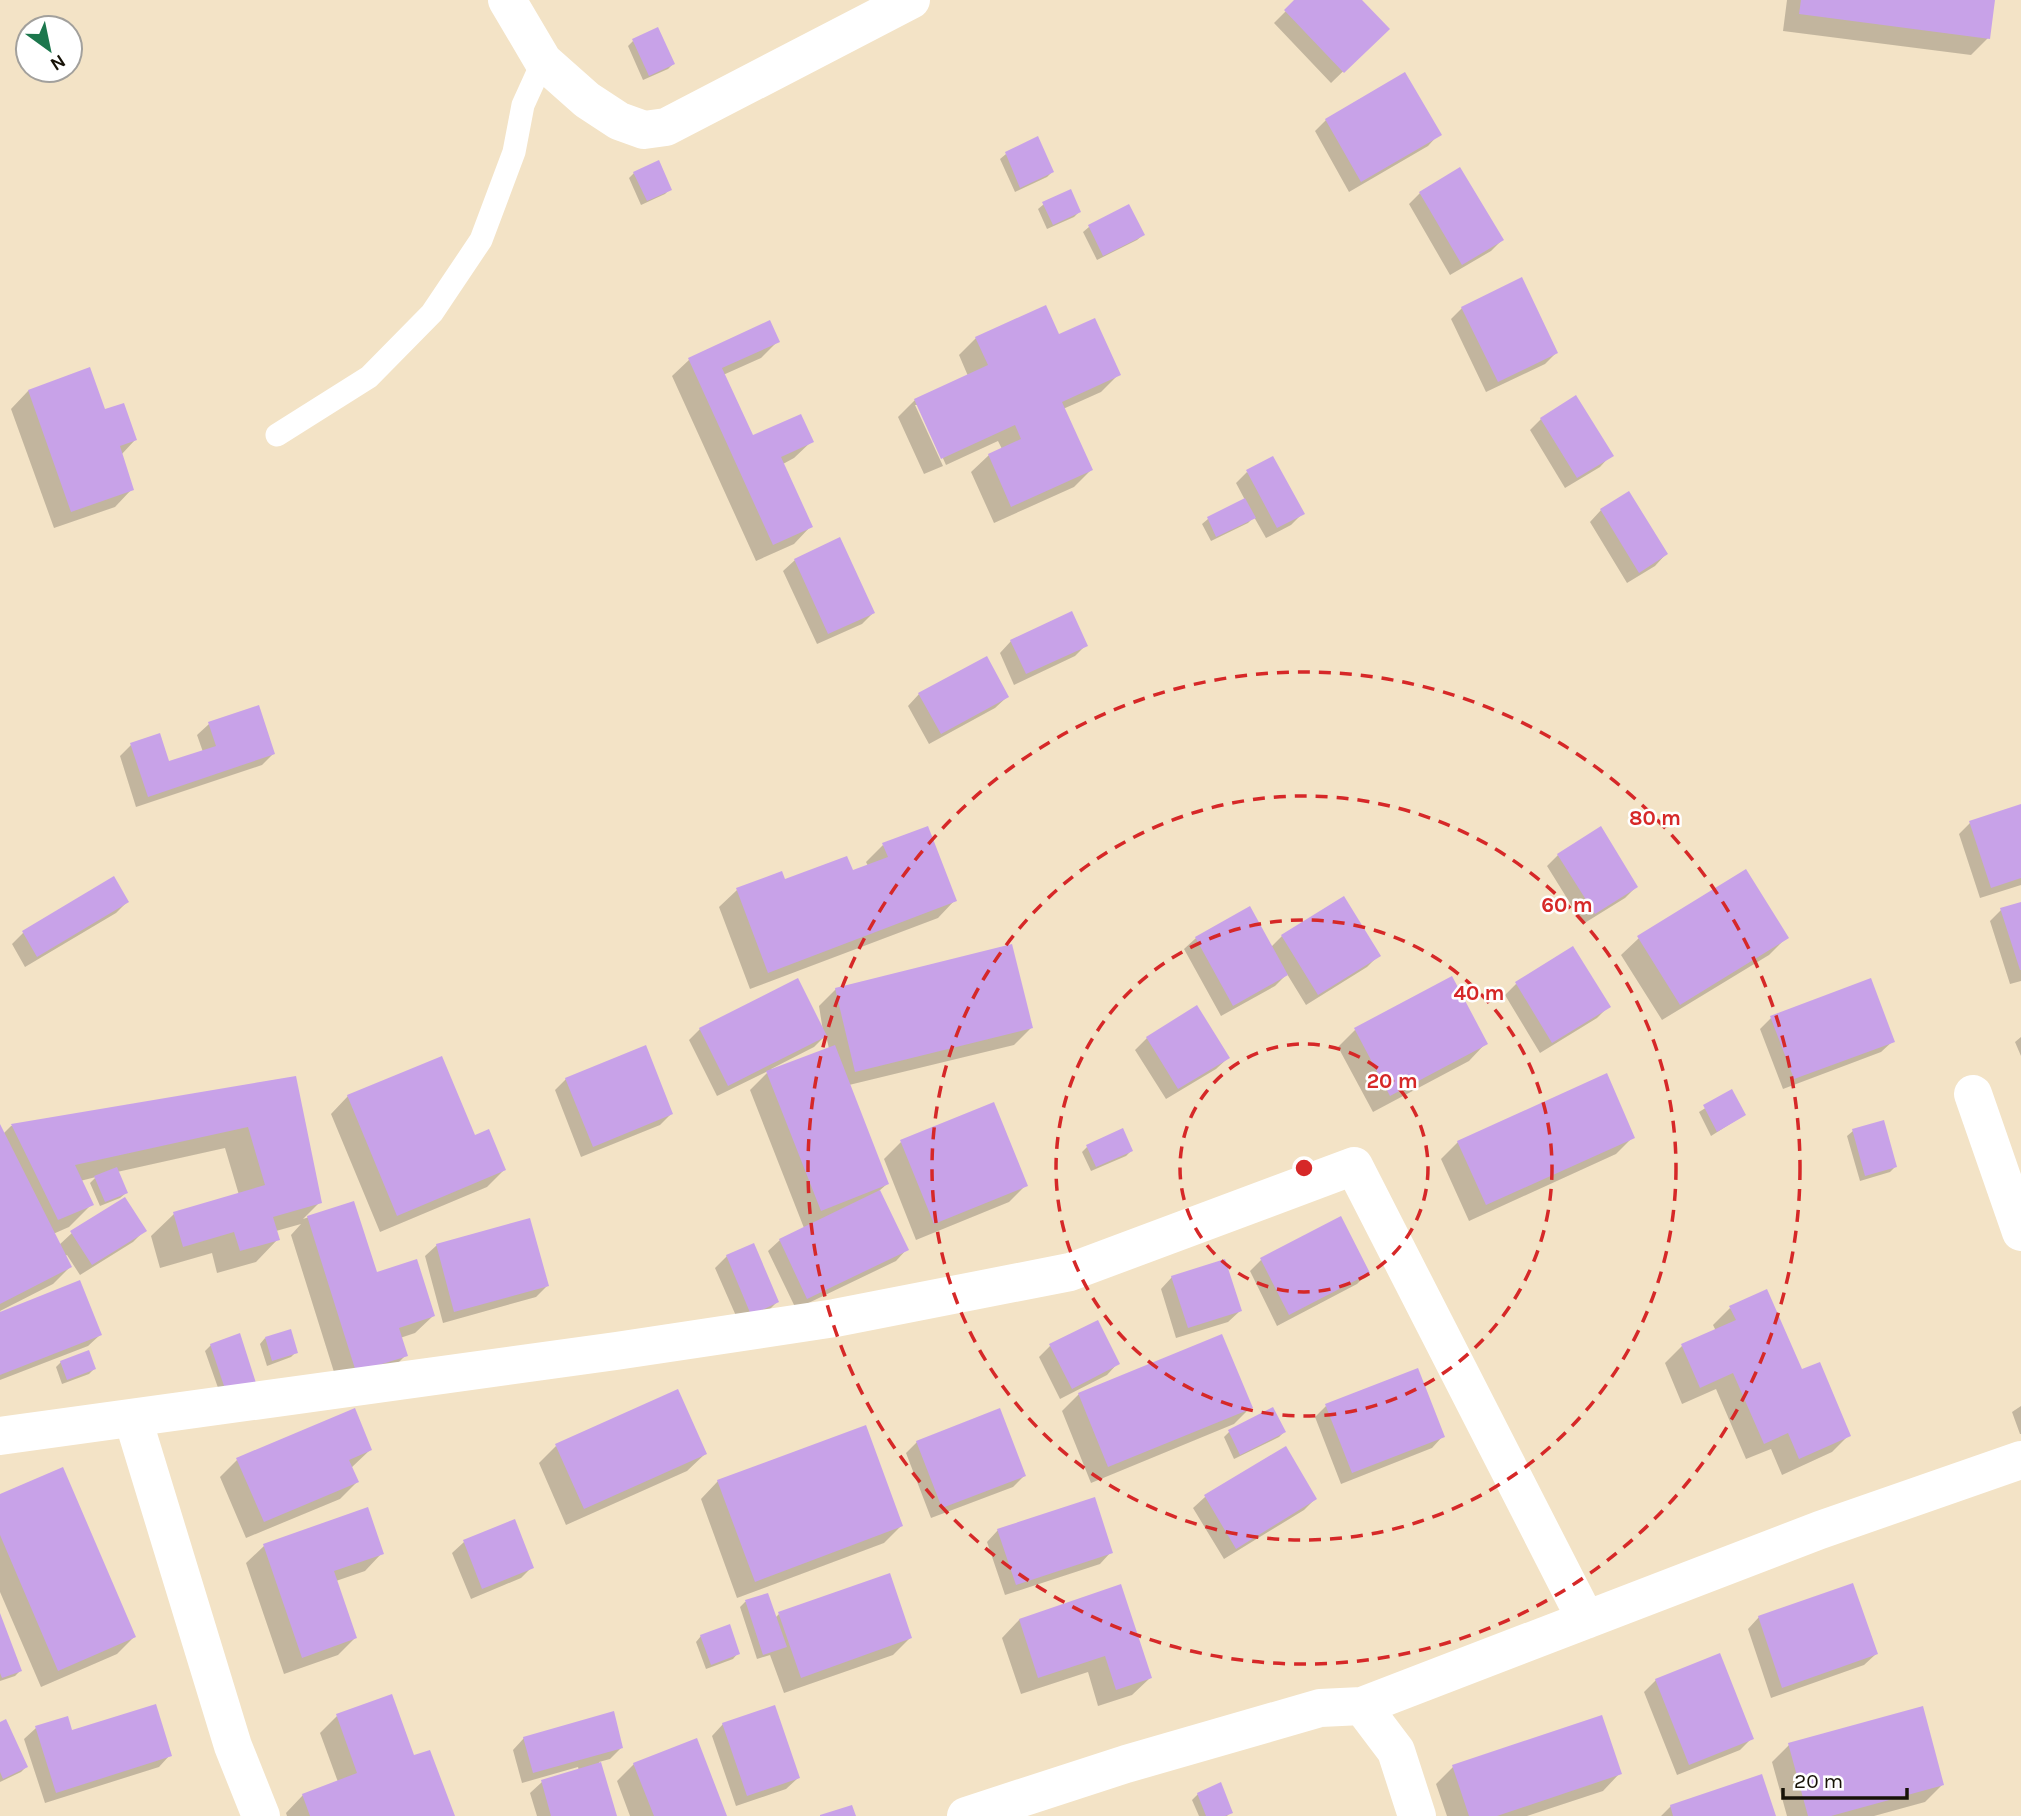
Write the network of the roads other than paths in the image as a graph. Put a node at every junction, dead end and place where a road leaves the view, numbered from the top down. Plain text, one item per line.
1 (507, 0) edge
2 (911, 0) edge
3 (543, 61) junction
4 (277, 435) dead end
5 (1973, 1094) dead end
6 (2021, 1233) edge
7 (133, 1419) junction
8 (0, 1436) edge
9 (2021, 1460) edge
10 (1586, 1620) junction
11 (1362, 1706) junction
12 (261, 1816) edge
13 (966, 1816) edge
14 (1417, 1816) edge

1 - 3 street
2 - 3 street
3 - 4 lane
5 - 6 street
7 - 8 street
7 - 10 street
7 - 12 street
9 - 10 street
10 - 11 street
11 - 13 street
11 - 14 street

